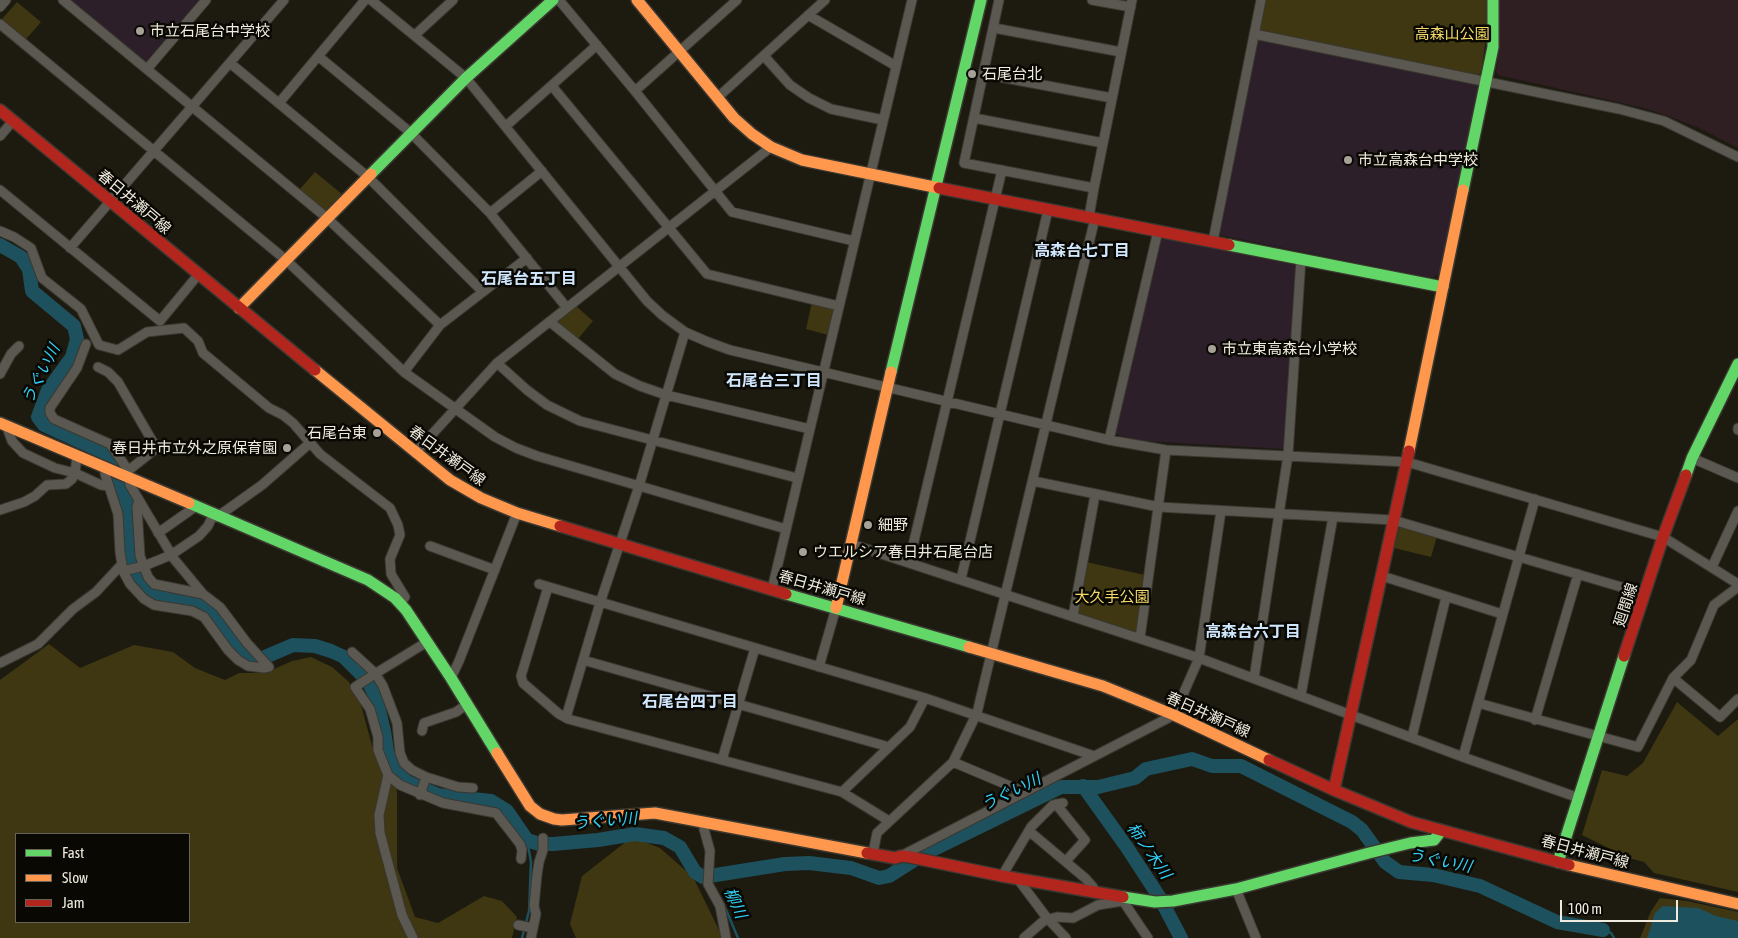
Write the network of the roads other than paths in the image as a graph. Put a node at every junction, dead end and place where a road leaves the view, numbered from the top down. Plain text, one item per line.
1 (6, 0) edge
2 (63, 0) edge
3 (206, 0) edge
4 (284, 0) edge
5 (365, 0) edge
6 (371, 0) edge
7 (453, 0) edge
8 (553, 0) edge
9 (559, 0) edge
10 (737, 0) edge
11 (825, 0) edge
12 (912, 0) edge
13 (980, 0) edge
14 (1000, 0) edge
15 (1092, 0) edge
16 (1261, 0) edge
17 (1493, 0) edge
18 (642, 2) edge
19 (1131, 4) edge
20 (0, 7) edge
21 (808, 15) junction
22 (0, 24) edge
23 (994, 28) junction
24 (1254, 34) junction
25 (415, 35) junction
26 (597, 45) junction
27 (679, 52) junction
28 (1121, 52) junction
29 (318, 56) junction
30 (764, 56) junction
31 (230, 63) junction
32 (896, 66) junction
33 (147, 68) junction
34 (984, 74) junction
35 (466, 78) junction
36 (1486, 81) junction
37 (552, 86) junction
38 (635, 91) junction
39 (717, 98) junction
40 (1112, 98) junction
41 (279, 103) junction
42 (193, 106) junction
43 (0, 110) edge
44 (974, 118) junction
45 (883, 120) junction
46 (13, 121) junction
47 (506, 126) junction
48 (411, 133) junction
49 (0, 136) edge
50 (1103, 143) junction
51 (771, 148) junction
52 (154, 151) junction
53 (1738, 157) edge
54 (1002, 170) junction
55 (542, 171) junction
56 (870, 174) junction
57 (368, 177) junction
58 (935, 186) junction
59 (1094, 188) junction
60 (0, 190) edge
61 (716, 191) junction
62 (994, 198) junction
63 (110, 201) junction
64 (1048, 210) junction
65 (490, 213) junction
66 (1092, 217) junction
67 (327, 218) junction
68 (668, 228) junction
69 (0, 231) edge
70 (1158, 231) junction
71 (854, 241) junction
72 (1213, 241) junction
73 (70, 248) junction
74 (527, 258) junction
75 (1301, 259) junction
76 (286, 260) junction
77 (618, 266) junction
78 (198, 276) junction
79 (1444, 287) junction
80 (483, 292) junction
81 (839, 306) junction
82 (239, 308) junction
83 (566, 308) junction
84 (550, 322) junction
85 (440, 325) junction
86 (686, 332) junction
87 (86, 344) dead end
88 (19, 346) dead end
89 (497, 363) junction
90 (1738, 364) edge
91 (98, 367) dead end
92 (823, 371) junction
93 (404, 372) junction
94 (0, 374) edge
95 (888, 387) junction
96 (666, 395) junction
97 (947, 402) junction
98 (454, 409) junction
99 (999, 414) junction
100 (3, 424) edge
101 (1046, 425) junction
102 (810, 429) junction
103 (652, 440) junction
104 (1109, 440) junction
105 (310, 443) junction
106 (1166, 450) junction
107 (415, 453) junction
108 (1288, 455) junction
109 (77, 456) junction
110 (1692, 458) junction
111 (1407, 462) junction
112 (106, 468) junction
113 (74, 473) junction
114 (126, 475) junction
115 (798, 478) junction
116 (1738, 478) edge
117 (1033, 481) junction
118 (109, 486) junction
119 (639, 486) junction
120 (1095, 495) junction
121 (1535, 499) junction
122 (139, 500) junction
123 (195, 507) junction
124 (1159, 507) junction
125 (0, 510) edge
126 (1221, 511) junction
127 (1738, 512) edge
128 (517, 514) junction
129 (1279, 514) junction
130 (215, 516) junction
131 (1333, 517) junction
132 (1393, 520) junction
133 (786, 529) junction
134 (158, 533) junction
135 (1663, 537) junction
136 (851, 544) junction
137 (619, 545) junction
138 (430, 546) dead end
139 (171, 555) junction
140 (1518, 557) junction
141 (909, 562) junction
142 (144, 566) junction
143 (1712, 567) junction
144 (123, 568) junction
145 (495, 570) junction
146 (1578, 574) junction
147 (1382, 576) junction
148 (961, 579) junction
149 (1738, 584) edge
150 (1738, 588) edge
151 (772, 589) junction
152 (202, 594) junction
153 (1006, 594) junction
154 (1646, 594) junction
155 (1446, 596) junction
156 (600, 603) junction
157 (400, 604) junction
158 (836, 608) junction
159 (1502, 614) junction
160 (1073, 616) junction
161 (1140, 638) junction
162 (427, 642) junction
163 (755, 648) junction
164 (352, 652) dead end
165 (992, 654) junction
166 (1199, 658) junction
167 (583, 660) junction
168 (0, 663) edge
169 (819, 667) junction
170 (374, 674) junction
171 (451, 678) junction
172 (1254, 678) junction
173 (1673, 678) junction
174 (1301, 695) junction
175 (925, 698) junction
176 (1738, 699) edge
177 (1478, 703) junction
178 (739, 704) junction
179 (466, 705) junction
180 (1350, 714) junction
181 (976, 715) junction
182 (1174, 715) junction
183 (568, 719) junction
184 (1535, 720) junction
185 (422, 732) dead end
186 (1412, 737) junction
187 (1599, 737) junction
188 (889, 747) junction
189 (1094, 756) junction
190 (1463, 757) junction
191 (722, 760) junction
192 (953, 762) junction
193 (388, 775) junction
194 (426, 777) junction
195 (473, 788) dead end
196 (1334, 790) junction
197 (842, 792) junction
198 (1024, 792) junction
199 (420, 794) junction
200 (1580, 798) junction
201 (889, 821) junction
202 (705, 822) junction
203 (1029, 831) junction
204 (1441, 831) junction
205 (543, 838) dead end
206 (873, 852) junction
207 (910, 858) junction
208 (521, 859) dead end
209 (1066, 861) junction
210 (1558, 862) junction
211 (1002, 876) junction
212 (1018, 878) junction
213 (1236, 889) junction
214 (1094, 892) junction
215 (1123, 899) junction
216 (1738, 904) edge
217 (1048, 918) junction
218 (518, 925) dead end
219 (532, 933) edge
220 (413, 938) edge
221 (726, 938) edge
222 (1024, 938) edge
223 (1066, 938) edge
224 (1148, 938) edge
225 (1256, 938) edge

1 - 20 street
2 - 33 street
3 - 33 street
4 - 31 street
5 - 29 street
6 - 25 street
7 - 25 street
8 - 35 street
9 - 26 street
10 - 27 street
11 - 21 street
12 - 32 street
13 - 58 street
14 - 23 street
15 - 19 street
16 - 24 street
17 - 36 street
18 - 27 street
19 - 28 street
21 - 30 street
21 - 32 street
22 - 52 street
23 - 28 street
23 - 34 street
24 - 36 street
24 - 72 street
25 - 35 street
26 - 37 street
26 - 38 street
27 - 38 street
27 - 39 street
28 - 40 street
29 - 41 street
29 - 48 street
30 - 39 street
30 - 45 street
31 - 41 street
31 - 42 street
32 - 45 street
33 - 42 street
34 - 40 street
34 - 44 street
35 - 47 street
35 - 48 street
36 - 53 street
36 - 79 street
37 - 47 street
37 - 68 street
38 - 61 street
39 - 51 street
40 - 50 street
41 - 57 street
42 - 52 street
42 - 67 street
43 - 46 street, 春日井瀬戸線
44 - 50 street
44 - 54 street
45 - 56 street
46 - 49 street
46 - 63 street, 春日井瀬戸線
47 - 55 street
48 - 57 street
48 - 65 street
50 - 59 street
51 - 56 street
51 - 61 street
52 - 63 street
52 - 76 street
54 - 59 street
54 - 62 street
55 - 65 street
55 - 77 street
56 - 58 street
56 - 71 street
57 - 67 street
57 - 80 street
58 - 62 street
58 - 95 street
59 - 66 street
60 - 73 street
61 - 68 street
61 - 71 street
62 - 64 street
62 - 97 street
63 - 73 street
63 - 78 street, 春日井瀬戸線
64 - 66 street
64 - 99 street
65 - 74 street
66 - 70 street
66 - 101 street
67 - 76 street
67 - 85 street
68 - 77 street
68 - 81 street
69 - 105 street
70 - 72 street
70 - 104 street
71 - 81 street
72 - 75 street
73 - 78 street
74 - 80 street
74 - 83 street
75 - 79 street
75 - 108 street
76 - 82 street
76 - 93 street
77 - 83 street
77 - 86 street
78 - 82 street, 春日井瀬戸線
79 - 111 street
80 - 85 street
81 - 92 street
82 - 107 street, 春日井瀬戸線
83 - 84 street
84 - 89 street
84 - 96 street
85 - 93 street
86 - 92 street
86 - 96 street
87 - 114 street
88 - 94 street
89 - 98 street
89 - 103 street
90 - 110 street, 廻間線
91 - 114 street
92 - 95 street
92 - 102 street
93 - 98 street
95 - 97 street
95 - 136 street
96 - 102 street
96 - 103 street
97 - 99 street
97 - 141 street
98 - 107 street
98 - 119 street
99 - 101 street
99 - 148 street
100 - 109 street
100 - 113 street
101 - 104 street
101 - 117 street
102 - 115 street
103 - 115 street
103 - 119 street
104 - 106 street
105 - 130 street
105 - 157 street
106 - 108 street
106 - 124 street
107 - 128 street, 春日井瀬戸線
108 - 111 street
108 - 129 street
109 - 112 street
109 - 113 street
110 - 116 street
110 - 135 street, 廻間線
111 - 121 street
111 - 132 street
112 - 114 street
112 - 118 street
113 - 118 street
113 - 125 street
114 - 122 street
114 - 123 street
115 - 133 street
117 - 120 street
117 - 153 street
118 - 144 street
119 - 133 street
119 - 137 street
120 - 124 street
120 - 160 street
121 - 135 street
121 - 140 street
122 - 134 street
122 - 142 street
123 - 130 street
123 - 134 street
124 - 126 street
124 - 161 street
126 - 129 street
126 - 166 street
127 - 143 street
128 - 137 street, 春日井瀬戸線
128 - 145 street
129 - 131 street
129 - 172 street
130 - 139 street
130 - 157 street
131 - 132 street
131 - 174 street
132 - 140 street
132 - 147 street
133 - 151 street
134 - 139 street
135 - 143 street
135 - 154 street, 廻間線
136 - 141 street
136 - 158 street
137 - 151 street, 春日井瀬戸線
137 - 156 street
138 - 145 street
139 - 142 street
139 - 152 street
140 - 146 street
140 - 159 street
141 - 148 street
142 - 144 street
142 - 152 street
143 - 149 street
144 - 152 street
144 - 168 street
145 - 171 street
146 - 154 street
146 - 184 street
147 - 155 street
147 - 180 street
148 - 153 street
150 - 173 street
151 - 158 street, 春日井瀬戸線
153 - 160 street
153 - 165 street
154 - 187 street, 廻間線
155 - 159 street
155 - 186 street
156 - 163 street
156 - 167 street
156 - 183 street
157 - 162 street
158 - 165 street, 春日井瀬戸線
158 - 169 street
159 - 177 street
160 - 161 street
161 - 166 street
162 - 170 street
162 - 171 street
163 - 169 street
163 - 178 street
164 - 170 street
165 - 181 street
165 - 182 street, 春日井瀬戸線
166 - 172 street
166 - 182 street
167 - 178 street
167 - 183 street
169 - 175 street
170 - 193 street
170 - 194 street
171 - 179 street
172 - 174 street
173 - 176 street
173 - 187 street
174 - 180 street
175 - 181 street
175 - 188 street
177 - 184 street
177 - 190 street
178 - 188 street
178 - 191 street
179 - 185 street
179 - 202 street
180 - 186 street
180 - 196 street
181 - 189 street
181 - 192 street
182 - 189 street
182 - 196 street, 春日井瀬戸線
183 - 191 street
184 - 187 street
186 - 190 street
187 - 200 street, 廻間線
188 - 197 street
189 - 198 street
190 - 200 street
191 - 197 street
192 - 198 street
192 - 201 street
193 - 199 street
193 - 220 street
194 - 195 street
194 - 199 street
196 - 204 street, 春日井瀬戸線
197 - 201 street
198 - 207 street
199 - 208 street
200 - 210 street, 廻間線
201 - 206 street
202 - 206 street
202 - 221 street
203 - 209 street
203 - 209 street
203 - 211 street
204 - 210 street, 春日井瀬戸線
204 - 213 street
205 - 219 street
206 - 207 street
207 - 211 street
209 - 214 street
210 - 216 street, 春日井瀬戸線
211 - 212 street
212 - 214 street
212 - 217 street
213 - 215 street
213 - 225 street
214 - 215 street
215 - 217 street
215 - 224 street
217 - 222 street
217 - 223 street
218 - 219 street

